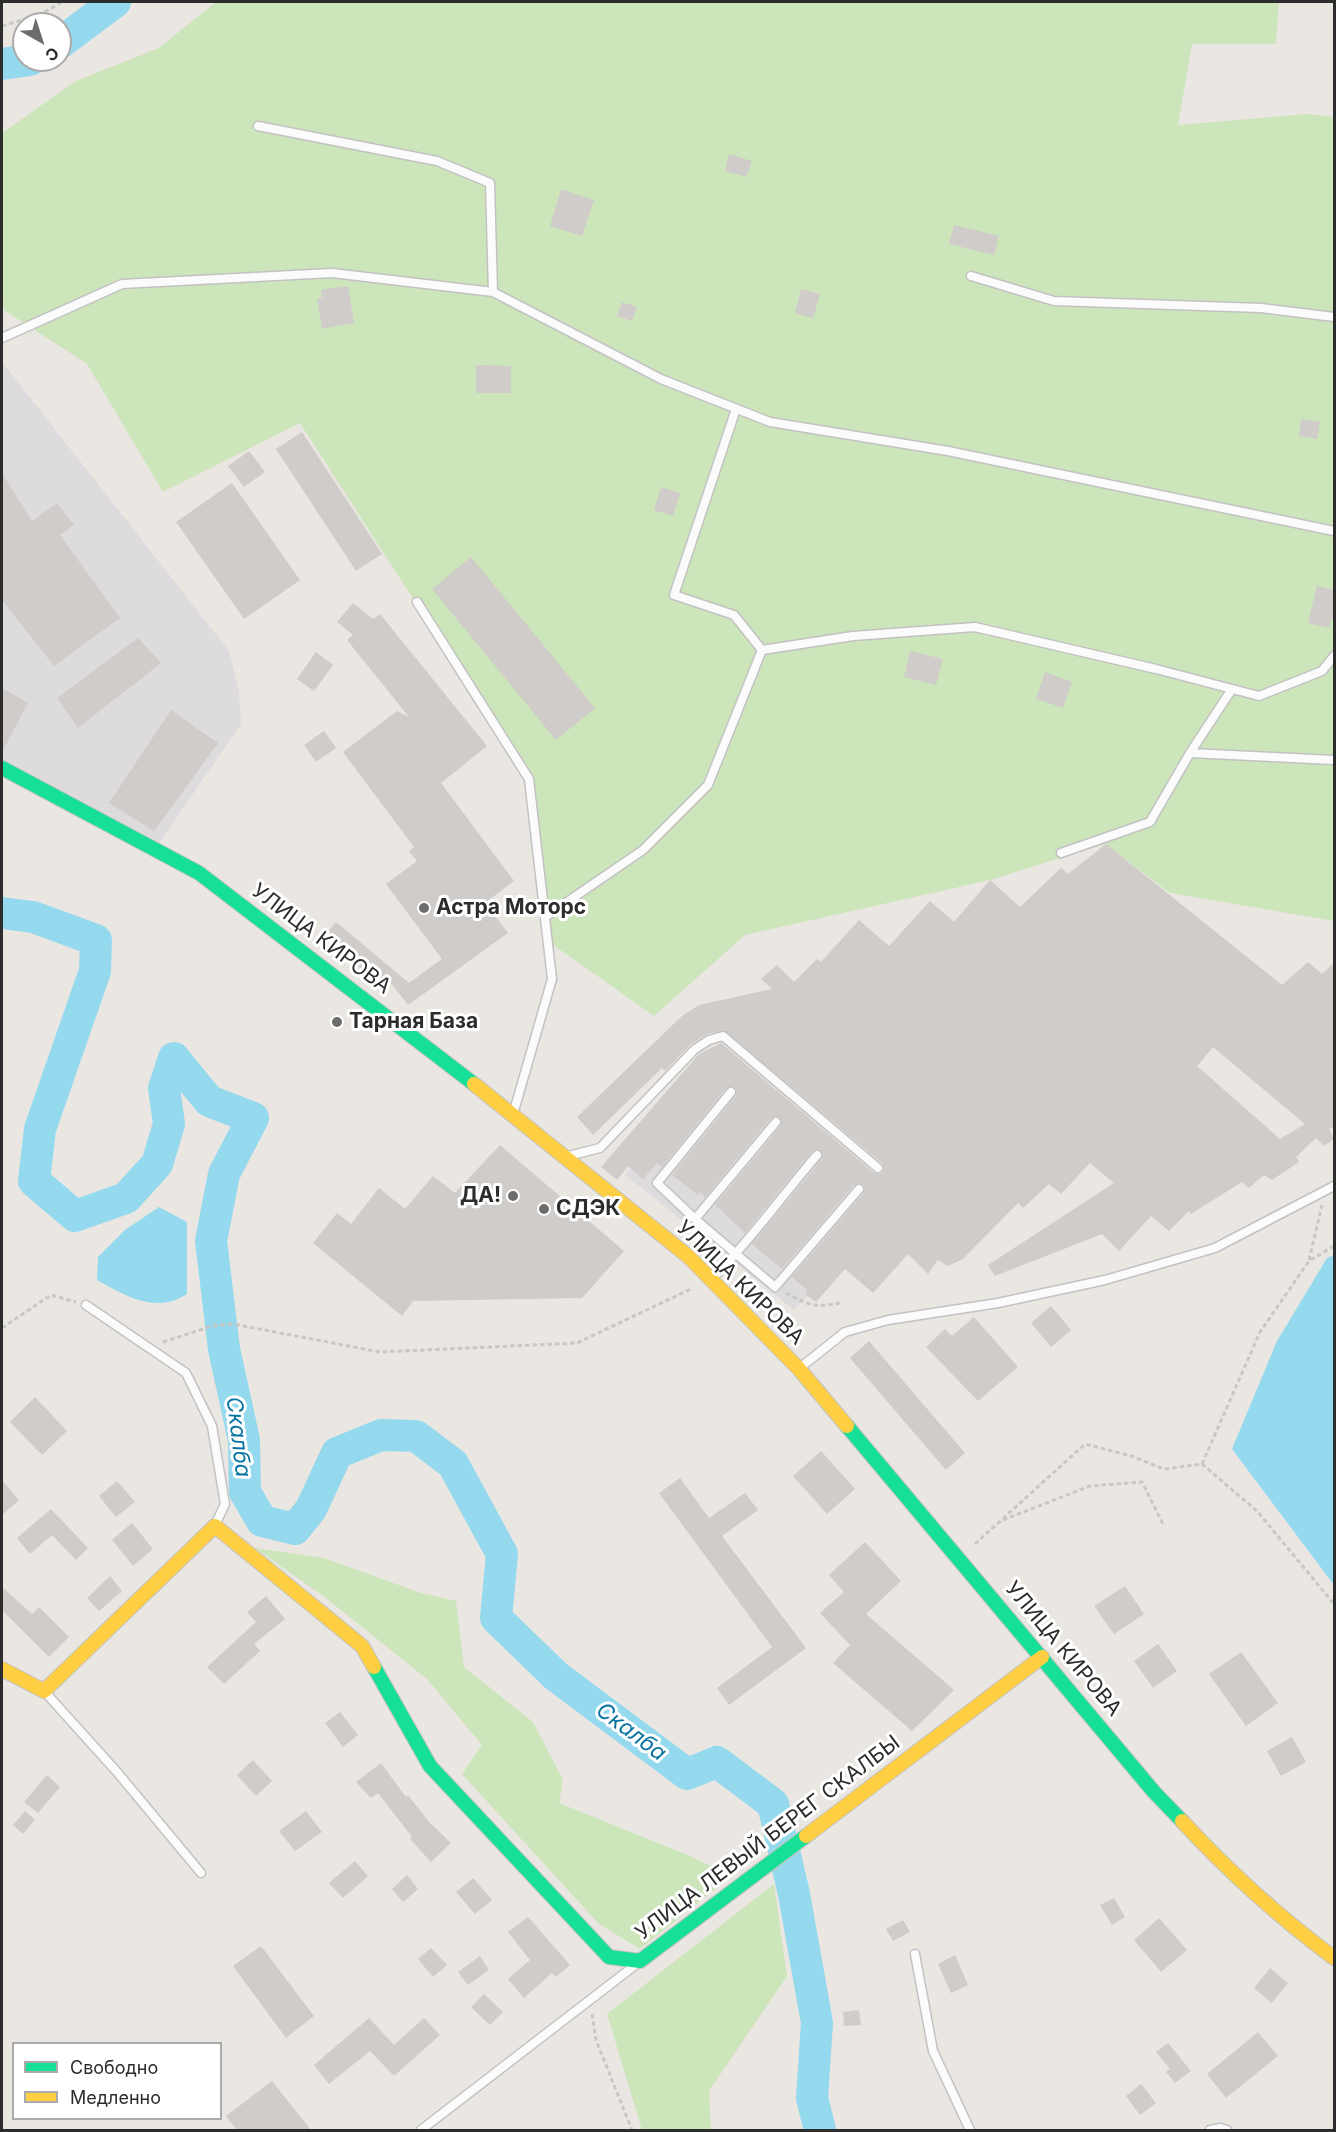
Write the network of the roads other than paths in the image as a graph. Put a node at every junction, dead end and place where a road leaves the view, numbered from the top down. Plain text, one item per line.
1 (258, 126) dead end
2 (971, 276) dead end
3 (493, 292) junction
4 (1335, 317) edge
5 (2, 338) edge
6 (736, 409) junction
7 (1335, 531) edge
8 (417, 602) dead end
9 (762, 650) junction
10 (1335, 656) edge
11 (1232, 689) junction
12 (1190, 753) junction
13 (1335, 760) edge
14 (2, 768) edge
15 (1061, 853) dead end
16 (545, 917) junction
17 (731, 1092) dead end
18 (513, 1115) junction
19 (776, 1122) dead end
20 (817, 1155) dead end
21 (564, 1157) junction
22 (878, 1168) dead end
23 (1331, 1188) edge
24 (859, 1189) dead end
25 (695, 1219) junction
26 (736, 1255) junction
27 (711, 1280) junction
28 (86, 1305) road end
29 (799, 1369) junction
30 (215, 1526) junction
31 (1042, 1658) junction
32 (2, 1669) edge
33 (44, 1691) junction
34 (201, 1873) dead end
35 (915, 1954) dead end
36 (1335, 1958) edge
37 (640, 1961) junction
38 (421, 2130) edge
39 (970, 2130) edge
40 (1210, 2130) edge
41 (1227, 2130) edge

1 - 3 lane
2 - 4 lane
3 - 5 lane
3 - 6 lane
6 - 7 lane
6 - 9 lane
8 - 16 lane
9 - 11 lane
9 - 16 lane
10 - 11 lane
11 - 12 lane
12 - 13 lane
12 - 15 lane
14 - 18 street, УЛИЦА КИРОВА
16 - 18 lane
17 - 25 lane
18 - 21 street, УЛИЦА КИРОВА
19 - 25 lane
20 - 26 lane
21 - 22 lane
21 - 27 street, УЛИЦА КИРОВА
23 - 29 lane
24 - 26 lane
25 - 26 lane
26 - 27 lane
27 - 29 street, УЛИЦА КИРОВА
28 - 30 lane
29 - 31 street, УЛИЦА КИРОВА
30 - 33 street
30 - 37 street, УЛИЦА ЛЕВЫЙ БЕРЕГ СКАЛБЫ
31 - 36 street, УЛИЦА КИРОВА
31 - 37 street, УЛИЦА ЛЕВЫЙ БЕРЕГ СКАЛБЫ
32 - 33 street
33 - 34 lane
35 - 39 lane
37 - 38 lane
40 - 41 lane

